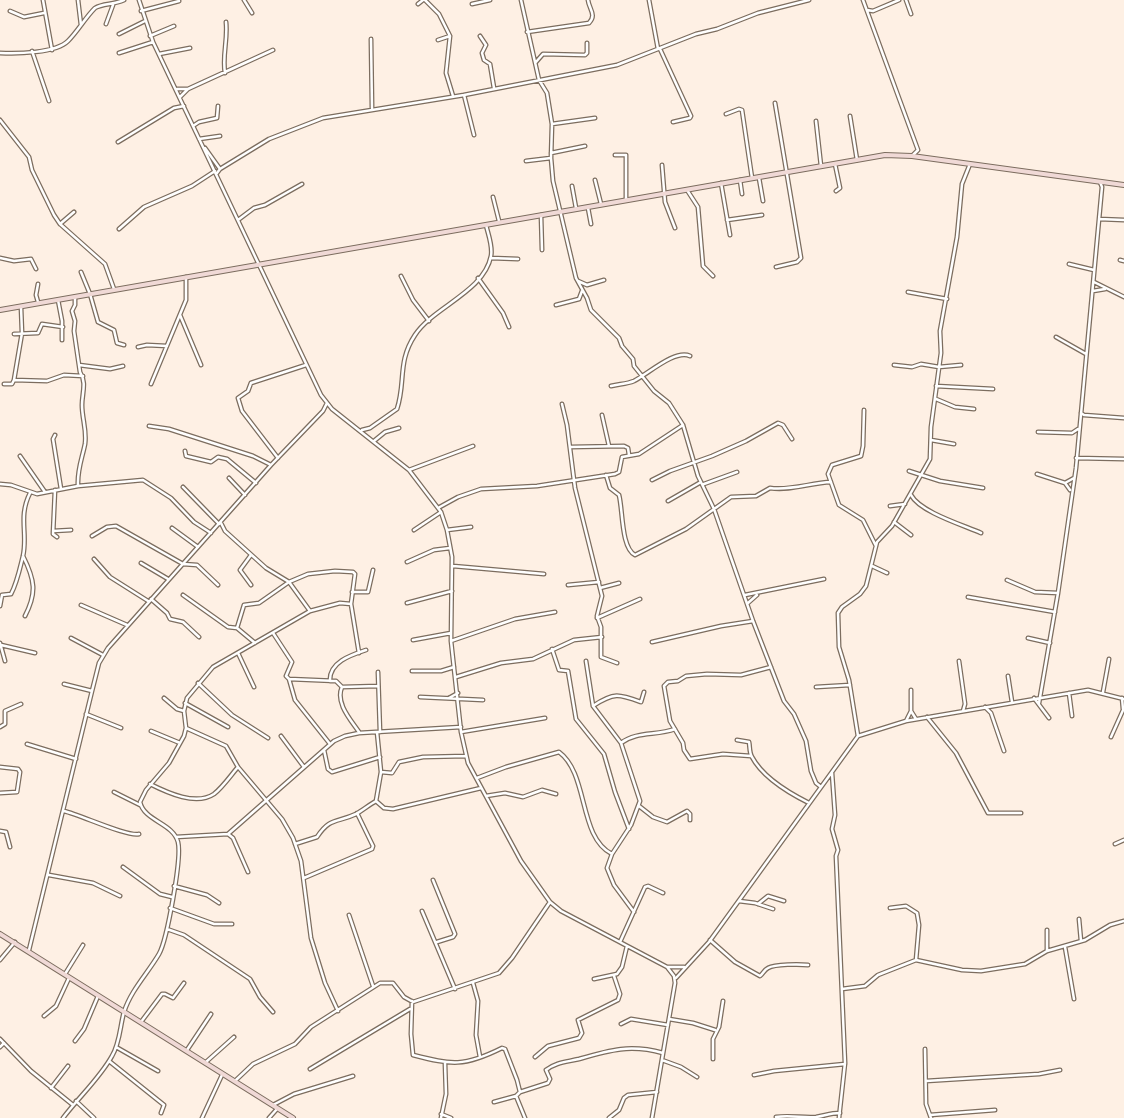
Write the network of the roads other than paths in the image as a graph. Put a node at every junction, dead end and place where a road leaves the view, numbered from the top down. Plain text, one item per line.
1 (43, 0) edge
2 (78, 0) edge
3 (124, 0) edge
4 (139, 0) edge
5 (244, 0) edge
6 (424, 0) edge
7 (490, 0) edge
8 (526, 0) edge
9 (588, 0) edge
10 (649, 0) edge
11 (809, 0) edge
12 (863, 0) edge
13 (899, 0) edge
14 (906, 0) edge
15 (179, 1) dead end
16 (521, 1) edge
17 (418, 4) dead end
18 (472, 4) dead end
19 (113, 5) junction
20 (866, 10) junction
21 (10, 11) dead end
22 (141, 11) junction
23 (873, 11) junction
24 (252, 12) dead end
25 (44, 13) junction
26 (911, 14) dead end
27 (869, 18) junction
28 (145, 22) junction
29 (226, 22) dead end
30 (106, 24) dead end
31 (81, 25) junction
32 (174, 26) dead end
33 (527, 32) junction
34 (119, 34) dead end
35 (150, 36) junction
36 (450, 36) junction
37 (480, 36) dead end
38 (372, 40) dead end
39 (438, 40) dead end
40 (153, 42) junction
41 (587, 43) dead end
42 (190, 48) dead end
43 (659, 49) junction
44 (52, 50) junction
45 (273, 50) dead end
46 (32, 51) junction
47 (0, 53) edge
48 (120, 53) dead end
49 (159, 54) junction
50 (535, 62) junction
51 (226, 73) junction
52 (539, 80) junction
53 (494, 88) junction
54 (176, 89) junction
55 (188, 89) junction
56 (464, 95) junction
57 (453, 96) junction
58 (180, 98) junction
59 (49, 101) dead end
60 (775, 103) dead end
61 (184, 106) junction
62 (218, 106) dead end
63 (174, 108) junction
64 (372, 108) junction
65 (726, 114) dead end
66 (850, 116) dead end
67 (595, 118) dead end
68 (0, 120) edge
69 (816, 121) dead end
70 (673, 122) dead end
71 (552, 124) junction
72 (193, 126) junction
73 (474, 135) dead end
74 (220, 136) dead end
75 (199, 139) junction
76 (118, 142) dead end
77 (585, 146) dead end
78 (917, 152) junction
79 (551, 153) junction
80 (615, 155) dead end
81 (912, 156) junction
82 (920, 157) junction
83 (551, 158) junction
84 (857, 160) junction
85 (526, 161) dead end
86 (963, 163) junction
87 (835, 164) junction
88 (970, 164) junction
89 (662, 165) dead end
90 (821, 166) junction
91 (966, 168) junction
92 (220, 169) junction
93 (787, 172) junction
94 (216, 173) junction
95 (752, 178) junction
96 (759, 178) junction
97 (594, 180) dead end
98 (740, 180) junction
99 (1100, 182) junction
100 (721, 183) junction
101 (1108, 183) junction
102 (302, 184) dead end
103 (1124, 185) edge
104 (572, 186) dead end
105 (1102, 187) junction
106 (687, 190) junction
107 (836, 191) dead end
108 (664, 193) junction
109 (742, 194) dead end
110 (493, 197) dead end
111 (626, 199) junction
112 (763, 201) dead end
113 (601, 204) junction
114 (588, 206) junction
115 (576, 208) junction
116 (559, 211) junction
117 (74, 212) dead end
118 (541, 215) junction
119 (762, 215) dead end
120 (1099, 219) junction
121 (238, 220) junction
122 (728, 220) junction
123 (1124, 220) edge
124 (499, 221) junction
125 (60, 224) junction
126 (485, 224) junction
127 (591, 224) dead end
128 (675, 228) dead end
129 (119, 229) dead end
130 (730, 235) dead end
131 (542, 250) dead end
132 (0, 258) edge
133 (491, 258) junction
134 (518, 259) dead end
135 (1120, 260) dead end
136 (1124, 261) edge
137 (1069, 264) dead end
138 (259, 265) junction
139 (776, 268) dead end
140 (36, 269) dead end
141 (1094, 270) junction
142 (81, 272) dead end
143 (401, 276) dead end
144 (713, 276) dead end
145 (186, 277) junction
146 (478, 278) junction
147 (604, 280) dead end
148 (578, 282) junction
149 (1094, 282) junction
150 (38, 284) dead end
151 (1106, 289) junction
152 (114, 290) junction
153 (582, 291) junction
154 (1093, 291) junction
155 (908, 292) dead end
156 (90, 294) junction
157 (74, 297) junction
158 (1124, 297) edge
159 (947, 299) junction
160 (58, 300) junction
161 (39, 304) junction
162 (556, 305) dead end
163 (21, 307) junction
164 (0, 310) edge
165 (180, 315) junction
166 (429, 321) junction
167 (63, 327) junction
168 (508, 327) dead end
169 (22, 333) junction
170 (14, 334) dead end
171 (1056, 337) dead end
172 (62, 340) dead end
173 (124, 345) dead end
174 (167, 346) junction
175 (138, 347) dead end
176 (1087, 347) junction
177 (1082, 350) junction
178 (1086, 354) junction
179 (690, 356) dead end
180 (201, 364) dead end
181 (79, 365) junction
182 (306, 365) junction
183 (894, 365) dead end
184 (960, 365) dead end
185 (123, 366) dead end
186 (939, 367) junction
187 (80, 372) junction
188 (642, 374) junction
189 (79, 376) junction
190 (83, 376) junction
191 (14, 380) junction
192 (4, 384) dead end
193 (151, 384) dead end
194 (611, 386) dead end
195 (936, 386) junction
196 (993, 389) dead end
197 (935, 398) junction
198 (327, 404) junction
199 (562, 404) dead end
200 (974, 408) dead end
201 (332, 409) junction
202 (864, 410) dead end
203 (323, 411) junction
204 (1081, 412) junction
205 (602, 415) dead end
206 (1084, 415) junction
207 (1080, 418) junction
208 (1124, 418) edge
209 (148, 426) dead end
210 (683, 427) junction
211 (370, 428) junction
212 (399, 428) dead end
213 (1079, 429) junction
214 (361, 430) junction
215 (1038, 432) dead end
216 (1072, 432) junction
217 (55, 435) dead end
218 (367, 436) junction
219 (1078, 438) junction
220 (792, 439) dead end
221 (931, 440) junction
222 (374, 441) junction
223 (954, 444) dead end
224 (473, 446) dead end
225 (609, 446) junction
226 (570, 447) junction
227 (185, 451) dead end
228 (20, 456) dead end
229 (629, 456) junction
230 (278, 458) junction
231 (1076, 458) junction
232 (1124, 459) edge
233 (694, 462) junction
234 (271, 464) junction
235 (410, 470) junction
236 (909, 470) dead end
237 (738, 472) dead end
238 (1037, 474) dead end
239 (606, 476) junction
240 (922, 476) junction
241 (229, 478) dead end
242 (1074, 478) junction
243 (652, 480) dead end
244 (574, 481) junction
245 (831, 482) junction
246 (256, 483) junction
247 (703, 483) junction
248 (1065, 483) junction
249 (0, 484) edge
250 (78, 486) junction
251 (183, 487) dead end
252 (983, 488) dead end
253 (61, 489) junction
254 (55, 490) junction
255 (1071, 491) junction
256 (45, 492) junction
257 (30, 493) junction
258 (245, 495) junction
259 (911, 495) junction
260 (908, 500) junction
261 (668, 501) dead end
262 (914, 501) junction
263 (905, 504) junction
264 (890, 506) dead end
265 (438, 508) junction
266 (714, 509) junction
267 (441, 512) junction
268 (894, 522) junction
269 (220, 523) junction
270 (472, 527) dead end
271 (172, 528) dead end
272 (215, 528) junction
273 (71, 530) dead end
274 (414, 530) dead end
275 (447, 530) junction
276 (225, 531) junction
277 (53, 532) junction
278 (211, 533) junction
279 (981, 533) dead end
280 (911, 535) dead end
281 (92, 536) dead end
282 (57, 537) dead end
283 (873, 542) junction
284 (877, 542) junction
285 (876, 546) junction
286 (198, 547) junction
287 (450, 548) junction
288 (251, 555) junction
289 (23, 556) junction
290 (94, 559) dead end
291 (407, 562) dead end
292 (141, 563) dead end
293 (182, 564) junction
294 (453, 566) junction
295 (872, 566) junction
296 (373, 570) dead end
297 (544, 574) dead end
298 (887, 574) dead end
299 (168, 579) junction
300 (824, 579) dead end
301 (1007, 580) dead end
302 (289, 582) junction
303 (599, 582) junction
304 (618, 583) dead end
305 (218, 585) dead end
306 (251, 585) dead end
307 (568, 585) dead end
308 (600, 588) junction
309 (452, 591) junction
310 (352, 592) junction
311 (1058, 593) junction
312 (758, 594) junction
313 (1052, 594) junction
314 (183, 595) dead end
315 (745, 595) junction
316 (968, 597) dead end
317 (1058, 597) junction
318 (150, 600) junction
319 (640, 600) dead end
320 (406, 603) dead end
321 (748, 603) junction
322 (351, 604) junction
323 (81, 605) dead end
324 (0, 606) edge
325 (310, 611) junction
326 (554, 612) dead end
327 (1049, 612) junction
328 (1055, 612) junction
329 (25, 616) dead end
330 (597, 618) junction
331 (1054, 618) junction
332 (753, 621) junction
333 (127, 625) junction
334 (237, 628) junction
335 (273, 633) junction
336 (451, 633) junction
337 (199, 637) dead end
338 (602, 637) junction
339 (71, 638) dead end
340 (1028, 638) dead end
341 (413, 640) dead end
342 (451, 641) junction
343 (652, 642) dead end
344 (255, 643) junction
345 (1050, 643) junction
346 (0, 644) edge
347 (552, 649) junction
348 (366, 650) dead end
349 (35, 653) dead end
350 (238, 653) junction
351 (359, 653) junction
352 (103, 656) junction
353 (1109, 659) dead end
354 (586, 661) dead end
355 (959, 661) dead end
356 (5, 662) dead end
357 (617, 663) dead end
358 (454, 667) junction
359 (772, 667) junction
360 (412, 670) dead end
361 (378, 672) dead end
362 (1008, 676) dead end
363 (456, 677) junction
364 (288, 679) junction
365 (330, 681) junction
366 (198, 683) junction
367 (64, 684) dead end
368 (378, 686) junction
369 (850, 686) junction
370 (254, 687) dead end
371 (342, 687) junction
372 (816, 687) dead end
373 (911, 690) dead end
374 (92, 691) junction
375 (644, 692) dead end
376 (1103, 692) junction
377 (458, 693) junction
378 (1070, 694) junction
379 (420, 697) dead end
380 (1040, 697) junction
381 (164, 698) dead end
382 (449, 698) junction
383 (1034, 698) junction
384 (1123, 698) edge
385 (459, 700) junction
386 (483, 700) dead end
387 (1012, 702) junction
388 (185, 703) junction
389 (1039, 703) junction
390 (21, 704) dead end
391 (965, 704) junction
392 (594, 706) junction
393 (994, 706) junction
394 (985, 707) junction
395 (1124, 708) edge
396 (970, 709) junction
397 (184, 710) junction
398 (911, 711) junction
399 (963, 711) junction
400 (991, 713) junction
401 (86, 714) junction
402 (932, 716) junction
403 (1072, 716) dead end
404 (927, 717) junction
405 (545, 718) dead end
406 (1050, 718) dead end
407 (916, 719) junction
408 (906, 721) junction
409 (932, 722) junction
410 (0, 727) edge
411 (228, 727) dead end
412 (461, 727) junction
413 (121, 728) dead end
414 (186, 728) junction
415 (675, 730) junction
416 (859, 730) junction
417 (151, 731) dead end
418 (379, 732) junction
419 (461, 732) junction
420 (359, 733) junction
421 (864, 734) junction
422 (281, 736) dead end
423 (858, 736) junction
424 (1112, 737) dead end
425 (268, 738) dead end
426 (737, 740) dead end
427 (180, 743) junction
428 (621, 743) junction
429 (27, 744) dead end
430 (330, 744) junction
431 (324, 750) junction
432 (1004, 751) dead end
433 (466, 756) junction
434 (751, 756) junction
435 (380, 757) junction
436 (76, 759) junction
437 (0, 767) edge
438 (238, 767) junction
439 (304, 767) junction
440 (381, 772) junction
441 (832, 773) junction
442 (476, 779) junction
443 (826, 781) junction
444 (150, 784) junction
445 (833, 784) junction
446 (821, 787) junction
447 (482, 788) junction
448 (114, 792) dead end
449 (0, 794) edge
450 (556, 794) dead end
451 (486, 796) junction
452 (265, 800) junction
453 (376, 801) junction
454 (809, 803) junction
455 (140, 805) junction
456 (639, 806) junction
457 (64, 811) junction
458 (357, 813) junction
459 (1021, 813) dead end
460 (690, 820) dead end
461 (629, 829) junction
462 (0, 831) edge
463 (140, 834) dead end
464 (228, 834) junction
465 (176, 837) junction
466 (1124, 840) edge
467 (295, 844) junction
468 (1115, 844) dead end
469 (10, 847) dead end
470 (612, 854) junction
471 (123, 868) dead end
472 (248, 872) dead end
473 (49, 875) junction
474 (304, 878) junction
475 (433, 880) dead end
476 (174, 886) junction
477 (663, 893) dead end
478 (120, 896) dead end
479 (172, 897) junction
480 (739, 901) junction
481 (784, 901) dead end
482 (550, 902) junction
483 (219, 903) dead end
484 (758, 904) junction
485 (170, 908) junction
486 (890, 908) dead end
487 (773, 909) dead end
488 (422, 910) dead end
489 (634, 912) junction
490 (349, 915) dead end
491 (1079, 919) dead end
492 (1124, 921) edge
493 (232, 924) dead end
494 (167, 929) junction
495 (1047, 930) dead end
496 (0, 934) edge
497 (710, 940) junction
498 (1081, 941) junction
499 (15, 942) junction
500 (437, 942) junction
501 (620, 942) junction
502 (83, 945) dead end
503 (628, 946) junction
504 (1065, 947) junction
505 (29, 950) junction
506 (1047, 951) junction
507 (0, 960) edge
508 (916, 960) junction
509 (808, 965) dead end
510 (667, 967) junction
511 (685, 967) junction
512 (67, 975) junction
513 (614, 976) junction
514 (594, 979) dead end
515 (675, 979) junction
516 (184, 983) dead end
517 (473, 983) junction
518 (373, 986) junction
519 (455, 989) junction
520 (842, 989) junction
521 (99, 995) junction
522 (1074, 999) dead end
523 (412, 1001) junction
524 (723, 1001) dead end
525 (410, 1009) junction
526 (124, 1011) junction
527 (338, 1011) junction
528 (273, 1012) dead end
529 (211, 1014) dead end
530 (44, 1016) dead end
531 (669, 1019) junction
532 (142, 1022) junction
533 (621, 1024) dead end
534 (668, 1025) junction
535 (716, 1030) junction
536 (234, 1038) dead end
537 (0, 1039) edge
538 (75, 1041) dead end
539 (4, 1043) junction
540 (0, 1047) edge
541 (116, 1047) junction
542 (925, 1049) dead end
543 (187, 1050) junction
544 (663, 1052) junction
545 (535, 1057) dead end
546 (480, 1058) junction
547 (712, 1059) dead end
548 (662, 1060) junction
549 (109, 1061) junction
550 (206, 1062) junction
551 (445, 1063) junction
552 (845, 1064) junction
553 (68, 1066) dead end
554 (310, 1069) dead end
555 (1060, 1070) dead end
556 (158, 1071) dead end
557 (223, 1073) junction
558 (754, 1075) dead end
559 (353, 1076) dead end
560 (697, 1077) dead end
561 (235, 1081) junction
562 (926, 1081) junction
563 (51, 1088) junction
564 (520, 1092) junction
565 (657, 1092) junction
566 (516, 1096) junction
567 (76, 1101) junction
568 (494, 1102) dead end
569 (73, 1105) junction
570 (273, 1105) junction
571 (278, 1108) junction
572 (995, 1110) dead end
573 (161, 1112) dead end
574 (840, 1113) junction
575 (441, 1116) edge
576 (930, 1116) edge
577 (776, 1117) dead end
578 (63, 1118) edge
579 (94, 1118) edge
580 (202, 1118) edge
581 (269, 1118) edge
582 (293, 1118) edge
583 (451, 1118) edge
584 (524, 1118) edge
585 (608, 1118) edge
586 (652, 1118) edge
587 (839, 1118) edge

1 - 25 street
2 - 31 street
3 - 19 street
4 - 22 street
5 - 24 street
6 - 17 street
6 - 36 street
7 - 18 street
8 - 16 street
9 - 33 street
10 - 43 street
11 - 43 street
12 - 20 street
13 - 23 street
14 - 26 street
15 - 22 street
16 - 33 street
19 - 30 street
19 - 31 street
20 - 23 street
20 - 27 street
21 - 25 street
22 - 28 street
23 - 27 street
25 - 44 street
27 - 78 street
28 - 34 street
28 - 35 street
29 - 51 street
31 - 44 street
32 - 35 street
33 - 50 street
35 - 40 street
36 - 39 street
36 - 57 street
37 - 53 street
38 - 64 street
40 - 48 street
40 - 49 street
41 - 50 street
42 - 49 street
43 - 52 street
43 - 70 street
44 - 46 street
45 - 51 street
46 - 47 street
46 - 59 street
49 - 54 street
50 - 52 street
51 - 55 street
52 - 53 street
52 - 71 street
53 - 56 street
54 - 55 street
54 - 58 street
55 - 58 street
56 - 57 street
56 - 73 street
57 - 64 street
58 - 61 street
58 - 63 street
60 - 93 street
61 - 63 street
61 - 72 street
62 - 72 street
63 - 76 street
64 - 92 street
65 - 95 street
66 - 84 street
67 - 71 street
68 - 125 street
69 - 90 street
71 - 79 street
72 - 75 street
74 - 75 street
75 - 92 street
75 - 94 street
77 - 79 street
78 - 81 street
78 - 82 street
79 - 83 street
80 - 111 street
81 - 82 street
81 - 84 street
82 - 86 street
83 - 85 street
83 - 116 street
84 - 87 street
86 - 88 street
86 - 91 street
87 - 90 street
87 - 107 street
88 - 91 street
88 - 99 street
89 - 108 street
90 - 93 street
91 - 159 street
92 - 94 street
93 - 96 street
93 - 139 street
94 - 121 street
94 - 129 street
95 - 96 street
95 - 98 street
96 - 112 street
97 - 113 street
98 - 100 street
98 - 109 street
99 - 101 street
99 - 105 street
100 - 106 street
100 - 122 street
101 - 103 street
101 - 105 street
102 - 121 street
104 - 115 street
105 - 120 street
106 - 108 street
106 - 144 street
108 - 111 street
108 - 128 street
110 - 124 street
111 - 113 street
113 - 114 street
114 - 115 street
114 - 127 street
115 - 116 street
116 - 118 street
116 - 148 street
117 - 125 street
118 - 124 street
118 - 131 street
119 - 122 street
120 - 123 street
120 - 141 street
121 - 138 street
122 - 130 street
124 - 126 street
125 - 152 street
126 - 133 street
126 - 138 street
132 - 140 street
133 - 134 street
133 - 146 street
135 - 136 street
137 - 141 street
138 - 145 street
138 - 182 street
141 - 149 street
142 - 156 street
143 - 166 street
145 - 152 street
145 - 165 street
146 - 166 street
146 - 168 street
147 - 148 street
148 - 153 street
149 - 151 street
149 - 154 street
150 - 161 street
151 - 154 street
151 - 158 street
152 - 156 street
153 - 162 street
153 - 188 street
154 - 176 street
155 - 159 street
156 - 157 street
156 - 173 street
157 - 160 street
157 - 181 street
159 - 186 street
160 - 161 street
160 - 167 street
161 - 163 street
163 - 164 street
163 - 169 street
165 - 174 street
165 - 180 street
166 - 211 street
167 - 169 street
167 - 172 street
169 - 170 street
169 - 191 street
171 - 177 street
174 - 175 street
174 - 193 street
176 - 177 street
176 - 178 street
177 - 178 street
178 - 204 street
179 - 188 street
181 - 185 street
181 - 187 street
182 - 198 street
182 - 230 street
183 - 186 street
184 - 186 street
186 - 195 street
187 - 189 street
187 - 190 street
188 - 194 street
188 - 210 street
189 - 190 street
189 - 191 street
190 - 250 street
191 - 192 street
195 - 196 street
195 - 197 street
197 - 200 street
197 - 221 street
198 - 201 street
198 - 203 street
199 - 226 street
201 - 203 street
201 - 214 street
202 - 245 street
203 - 230 street
204 - 206 street
204 - 207 street
205 - 225 street
206 - 207 street
206 - 208 street
207 - 213 street
209 - 234 street
210 - 229 street
210 - 233 street
211 - 214 street
211 - 218 street
212 - 222 street
213 - 216 street
213 - 219 street
214 - 218 street
215 - 216 street
216 - 219 street
217 - 253 street
218 - 222 street
219 - 231 street
220 - 233 street
221 - 223 street
221 - 240 street
222 - 235 street
224 - 235 street
225 - 226 street
225 - 229 street
226 - 244 street
227 - 246 street
228 - 256 street
229 - 239 street
230 - 234 street
231 - 232 street
231 - 242 street
233 - 243 street
233 - 247 street
234 - 246 street
235 - 265 street
236 - 240 street
237 - 247 street
238 - 248 street
239 - 244 street
239 - 266 street
240 - 252 street
240 - 259 street
241 - 258 street
242 - 248 street
242 - 255 street
244 - 265 street
244 - 303 street
245 - 266 street
245 - 283 street
246 - 258 street
247 - 261 street
247 - 266 street
248 - 255 street
249 - 257 street
250 - 253 street
250 - 278 street
251 - 269 street
253 - 254 street
254 - 256 street
254 - 277 street
255 - 311 street
256 - 257 street
257 - 289 street
258 - 269 street
259 - 260 street
259 - 262 street
260 - 262 street
260 - 263 street
262 - 279 street
263 - 264 street
263 - 268 street
265 - 267 street
266 - 315 street
267 - 274 street
267 - 275 street
268 - 280 street
268 - 284 street
269 - 272 street
269 - 276 street
270 - 275 street
271 - 286 street
272 - 276 street
272 - 278 street
273 - 277 street
275 - 287 street
276 - 288 street
277 - 282 street
278 - 286 street
281 - 293 street
283 - 284 street
283 - 285 street
284 - 285 street
285 - 295 street
286 - 293 street
287 - 291 street
287 - 294 street
288 - 302 street
288 - 306 street
289 - 324 street
289 - 329 street
290 - 318 street
292 - 299 street
293 - 299 street
293 - 305 street
294 - 297 street
294 - 309 street
295 - 298 street
295 - 369 street
296 - 310 street
299 - 318 street
300 - 312 street
301 - 313 street
302 - 310 street
302 - 325 street
302 - 334 street
303 - 307 street
303 - 308 street
304 - 308 street
308 - 330 street
309 - 320 street
309 - 336 street
310 - 322 street
311 - 313 street
311 - 317 street
312 - 315 street
312 - 321 street
313 - 317 street
314 - 334 street
315 - 321 street
316 - 327 street
317 - 328 street
318 - 333 street
318 - 337 street
319 - 330 street
321 - 332 street
322 - 325 street
322 - 351 street
323 - 333 street
325 - 335 street
326 - 342 street
327 - 328 street
327 - 331 street
328 - 331 street
330 - 338 street
331 - 345 street
332 - 343 street
332 - 359 street
333 - 352 street
334 - 344 street
335 - 344 street
335 - 364 street
336 - 341 street
336 - 342 street
338 - 347 street
338 - 357 street
339 - 352 street
340 - 345 street
342 - 358 street
344 - 350 street
345 - 380 street
346 - 349 street
346 - 356 street
347 - 363 street
347 - 461 street
348 - 351 street
350 - 366 street
350 - 370 street
351 - 365 street
352 - 374 street
353 - 376 street
354 - 392 street
355 - 391 street
358 - 360 street
358 - 363 street
359 - 415 street
359 - 446 street
361 - 368 street
362 - 387 street
363 - 377 street
364 - 365 street
364 - 430 street
365 - 371 street
366 - 388 street
366 - 425 street
367 - 374 street
368 - 371 street
368 - 418 street
369 - 372 street
369 - 416 street
371 - 420 street
373 - 398 street
374 - 401 street
375 - 392 street
376 - 378 street
376 - 384 street
377 - 382 street
377 - 385 street
378 - 380 street
378 - 403 street
379 - 382 street
380 - 383 street
380 - 389 street
381 - 397 street
382 - 385 street
383 - 387 street
383 - 389 street
384 - 395 street
385 - 386 street
385 - 412 street
387 - 393 street
388 - 397 street
388 - 411 street
389 - 406 street
390 - 410 street
391 - 396 street
391 - 399 street
392 - 428 street
393 - 394 street
393 - 400 street
394 - 396 street
394 - 400 street
395 - 424 street
396 - 399 street
397 - 414 street
398 - 407 street
398 - 408 street
399 - 402 street
400 - 432 street
401 - 413 street
401 - 436 street
402 - 404 street
402 - 409 street
404 - 407 street
404 - 409 street
405 - 419 street
407 - 408 street
408 - 421 street
409 - 459 street
412 - 418 street
412 - 419 street
414 - 427 street
414 - 438 street
415 - 428 street
415 - 434 street
416 - 421 street
416 - 423 street
417 - 427 street
418 - 420 street
418 - 435 street
419 - 433 street
420 - 430 street
421 - 423 street
422 - 439 street
423 - 441 street
426 - 434 street
427 - 444 street
428 - 456 street
429 - 436 street
430 - 431 street
431 - 435 street
431 - 439 street
433 - 440 street
433 - 442 street
434 - 454 street
435 - 440 street
436 - 457 street
437 - 449 street
438 - 444 street
438 - 452 street
439 - 452 street
440 - 453 street
441 - 443 street
441 - 445 street
442 - 447 street
442 - 470 street
443 - 445 street
443 - 446 street
444 - 455 street
445 - 520 street
446 - 454 street
447 - 451 street
447 - 453 street
448 - 455 street
450 - 451 street
451 - 482 street
452 - 464 street
452 - 467 street
453 - 458 street
454 - 480 street
455 - 465 street
456 - 460 street
456 - 461 street
457 - 463 street
457 - 473 street
458 - 467 street
458 - 474 street
461 - 470 street
462 - 469 street
464 - 465 street
464 - 472 street
465 - 476 street
466 - 468 street
467 - 474 street
470 - 489 street
471 - 479 street
473 - 478 street
473 - 505 street
474 - 527 street
475 - 500 street
476 - 479 street
476 - 483 street
477 - 489 street
479 - 485 street
480 - 484 street
480 - 497 street
481 - 484 street
482 - 501 street
482 - 517 street
484 - 487 street
485 - 493 street
485 - 494 street
486 - 508 street
488 - 500 street
489 - 501 street
490 - 518 street
491 - 498 street
492 - 498 street
494 - 526 street
494 - 528 street
495 - 506 street
496 - 499 street
497 - 509 street
497 - 511 street
498 - 504 street
499 - 505 street
499 - 507 street
500 - 519 street
501 - 503 street
502 - 512 street
503 - 510 street
503 - 513 street
504 - 506 street
504 - 522 street
505 - 512 street
506 - 508 street
508 - 520 street
510 - 511 street
510 - 515 street
511 - 515 street
512 - 521 street
512 - 530 street
513 - 514 street
513 - 545 street
515 - 531 street
516 - 532 street
517 - 519 street
517 - 546 street
518 - 523 street
518 - 527 street
519 - 523 street
520 - 552 street
521 - 526 street
521 - 538 street
523 - 525 street
524 - 535 street
525 - 551 street
525 - 554 street
526 - 532 street
526 - 541 street
527 - 561 street
529 - 543 street
531 - 534 street
531 - 535 street
532 - 543 street
533 - 534 street
534 - 544 street
535 - 547 street
536 - 550 street
537 - 539 street
539 - 540 street
539 - 563 street
541 - 549 street
541 - 556 street
542 - 562 street
543 - 550 street
544 - 548 street
544 - 564 street
546 - 551 street
546 - 564 street
548 - 560 street
548 - 565 street
549 - 567 street
549 - 573 street
550 - 557 street
551 - 575 street
552 - 558 street
552 - 574 street
553 - 563 street
555 - 562 street
557 - 561 street
557 - 580 street
559 - 570 street
561 - 570 street
562 - 576 street
563 - 569 street
564 - 566 street
565 - 585 street
565 - 586 street
566 - 568 street
566 - 584 street
567 - 569 street
567 - 579 street
569 - 578 street
570 - 571 street
571 - 581 street
571 - 582 street
572 - 576 street
574 - 577 street
574 - 587 street
575 - 583 street

